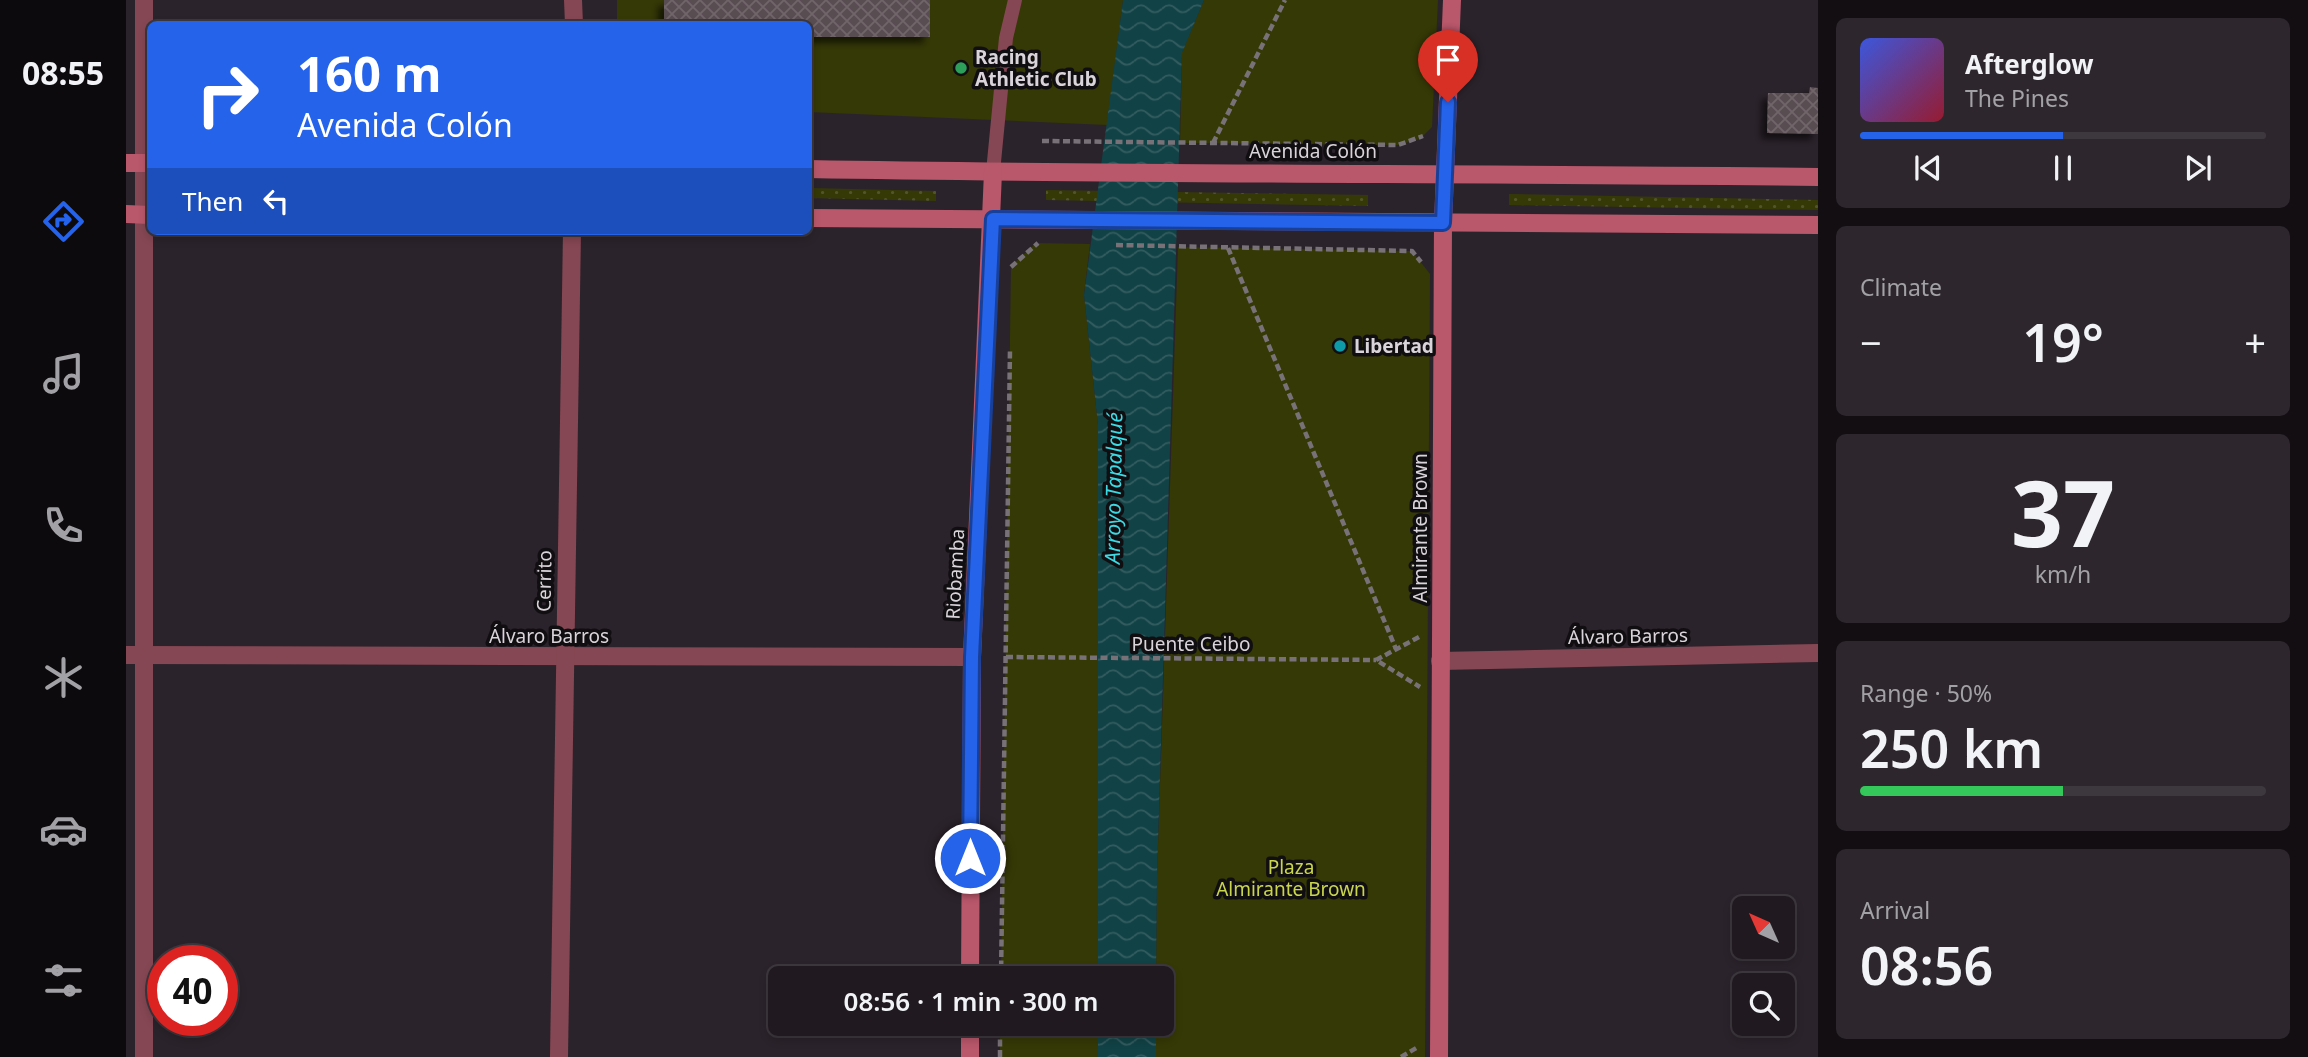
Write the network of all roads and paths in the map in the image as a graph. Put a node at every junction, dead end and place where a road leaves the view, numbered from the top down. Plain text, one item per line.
1 (144, 0) edge
2 (573, 0) edge
3 (1015, 0) edge
4 (1284, 0) edge
5 (1452, 0) edge
6 (574, 21) edge
7 (1426, 133) dead end
8 (1042, 141) dead end
9 (1213, 143) junction
10 (140, 163) edge
11 (812, 170) edge
12 (993, 172) junction
13 (1444, 173) junction
14 (1818, 177) edge
15 (126, 214) edge
16 (147, 215) edge
17 (812, 218) edge
18 (993, 219) junction
19 (1443, 223) junction
20 (1818, 225) edge
21 (572, 235) edge
22 (1036, 243) dead end
23 (1103, 245) dead end
24 (1228, 248) junction
25 (1424, 266) dead end
26 (1012, 272) dead end
27 (1010, 341) dead end
28 (1427, 633) dead end
29 (1396, 649) junction
30 (1818, 653) edge
31 (126, 654) edge
32 (145, 655) junction
33 (564, 657) junction
34 (972, 657) junction
35 (1006, 657) junction
36 (1376, 660) junction
37 (1440, 661) junction
38 (1427, 679) dead end
39 (970, 966) edge
40 (1001, 966) edge
41 (970, 1036) edge
42 (1000, 1036) edge
43 (144, 1057) edge
44 (559, 1057) edge
45 (970, 1057) edge
46 (1000, 1057) edge
47 (1401, 1057) edge
48 (1425, 1057) edge
49 (1439, 1057) edge

1 - 10 street
2 - 6 street
3 - 12 lane
4 - 9 path
5 - 13 main road, Almirante Brown
7 - 9 path
8 - 9 path
10 - 16 street
11 - 12 main road, Avenida Colón
12 - 13 main road, Avenida Colón
12 - 18 main road, Riobamba
13 - 14 main road, Avenida Colón
13 - 19 main road, Almirante Brown
15 - 16 main road
16 - 32 street
17 - 18 main road
18 - 19 main road
18 - 34 main road, Riobamba
19 - 20 main road
19 - 37 main road, Almirante Brown
21 - 33 street, Cerrito
22 - 26 path
23 - 24 path
24 - 25 path
24 - 29 path
27 - 35 path
28 - 29 path, Puente Ceibo
29 - 36 path, Puente Ceibo
30 - 37 street, Álvaro Barros
31 - 32 street, Álvaro Barros
32 - 33 street, Álvaro Barros
32 - 43 street
33 - 34 street, Álvaro Barros
33 - 44 street, Cerrito
34 - 39 main road, Riobamba
35 - 36 path, Puente Ceibo
35 - 40 path
36 - 38 path
37 - 49 main road, Almirante Brown
41 - 45 main road
42 - 46 path
47 - 48 path

